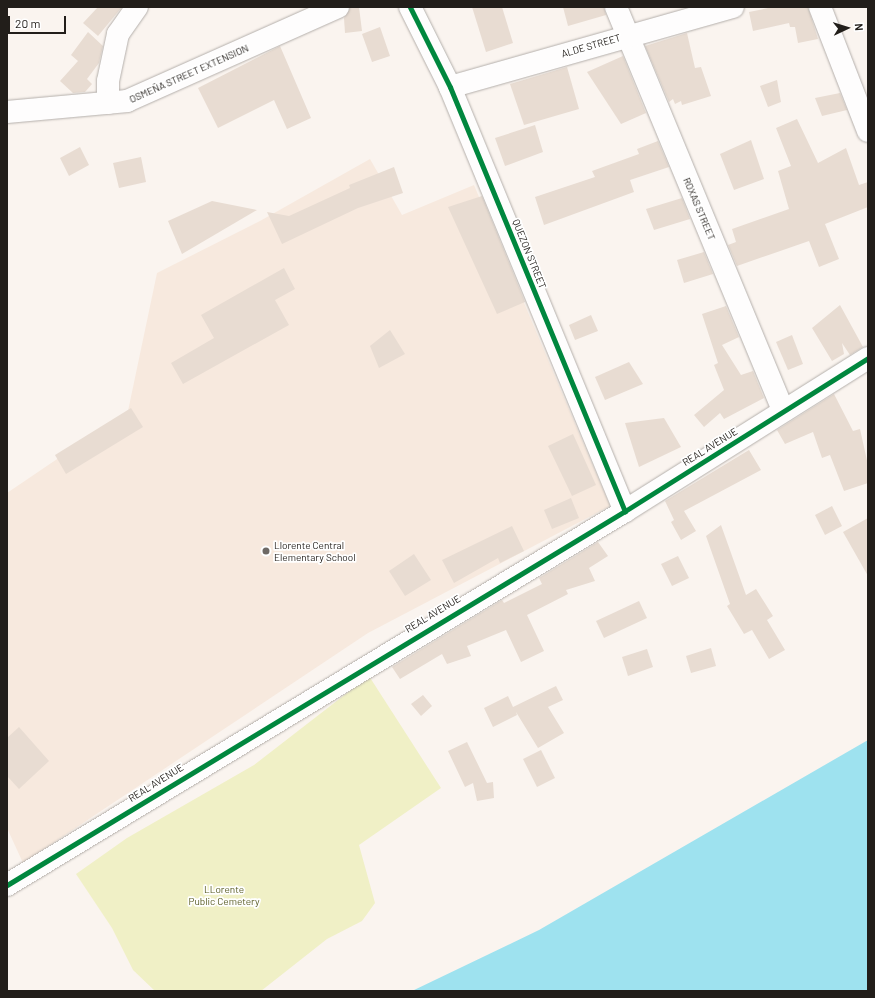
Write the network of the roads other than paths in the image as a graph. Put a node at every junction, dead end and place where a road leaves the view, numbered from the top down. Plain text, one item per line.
1 (137, 7) edge
2 (338, 7) edge
3 (410, 7) edge
4 (616, 7) edge
5 (733, 7) edge
6 (820, 7) edge
7 (626, 36) junction
8 (450, 87) junction
9 (108, 103) junction
10 (7, 112) edge
11 (868, 132) edge
12 (868, 358) edge
13 (784, 411) junction
14 (625, 511) junction
15 (7, 885) edge

1 - 9 street
2 - 9 street, OSMEÑA STREET EXTENSION
3 - 8 street, QUEZON STREET
4 - 7 street, ROXAS STREET
5 - 7 street, ALDE STREET
6 - 11 street
7 - 8 street, ALDE STREET
7 - 13 street, ROXAS STREET
8 - 14 street, QUEZON STREET
9 - 10 street, OSMEÑA STREET EXTENSION
12 - 13 street, REAL AVENUE
13 - 14 street, REAL AVENUE
14 - 15 street, REAL AVENUE

